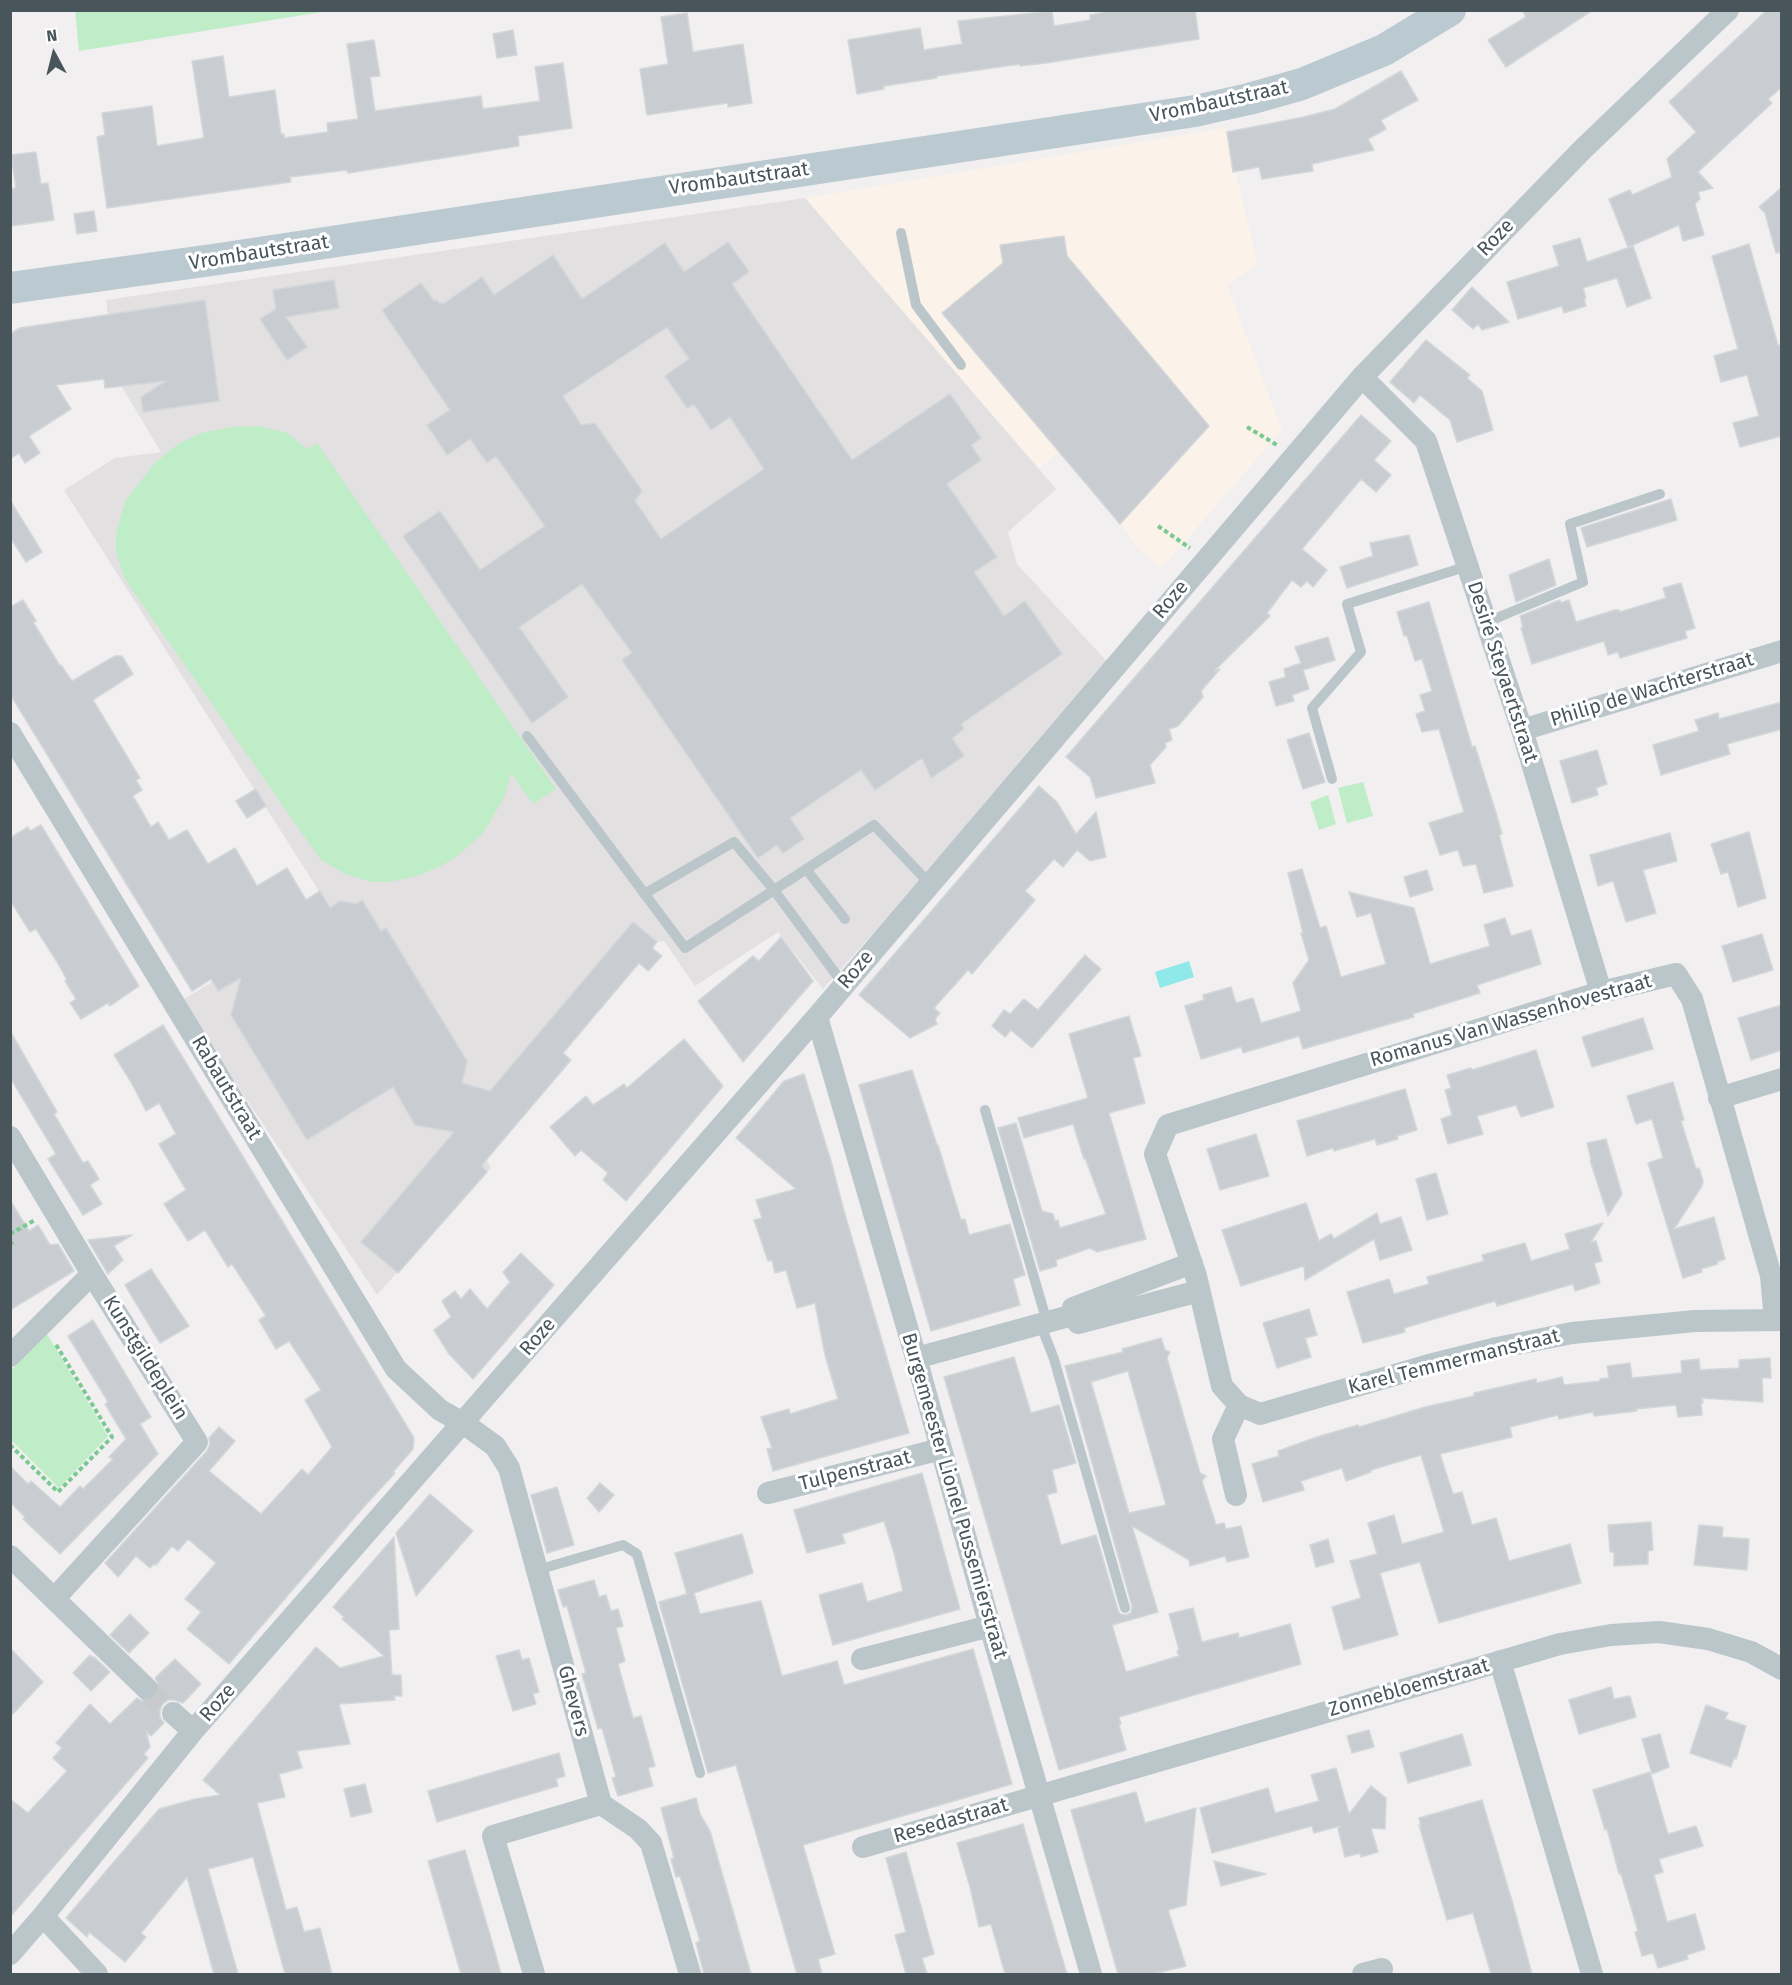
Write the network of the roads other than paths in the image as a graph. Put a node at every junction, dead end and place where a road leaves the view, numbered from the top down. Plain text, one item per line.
1 (1450, 10) edge
2 (1728, 10) edge
3 (901, 233) dead end
4 (10, 288) edge
5 (961, 365) dead end
6 (1362, 376) junction
7 (1660, 494) dead end
8 (1468, 566) junction
9 (1487, 622) junction
10 (1782, 651) edge
11 (1522, 730) junction
12 (10, 733) edge
13 (527, 736) dead end
14 (1332, 779) dead end
15 (806, 869) junction
16 (930, 884) junction
17 (774, 890) junction
18 (644, 894) junction
19 (845, 919) dead end
20 (844, 985) junction
21 (1601, 992) junction
22 (817, 1017) junction
23 (1782, 1080) edge
24 (1719, 1098) junction
25 (985, 1110) dead end
26 (10, 1137) edge
27 (1192, 1263) junction
28 (92, 1274) junction
29 (1199, 1291) junction
30 (1073, 1315) junction
31 (1778, 1320) edge
32 (1044, 1323) junction
33 (10, 1356) edge
34 (916, 1358) junction
35 (1239, 1405) junction
36 (463, 1423) junction
37 (941, 1449) junction
38 (768, 1493) dead end
39 (1236, 1495) dead end
40 (10, 1556) edge
41 (537, 1570) junction
42 (54, 1599) junction
43 (1125, 1608) dead end
44 (990, 1626) junction
45 (862, 1659) dead end
46 (1500, 1661) junction
47 (1782, 1669) edge
48 (146, 1688) tunnel mouth
49 (173, 1713) tunnel mouth
50 (193, 1731) junction
51 (700, 1773) dead end
52 (1038, 1795) junction
53 (601, 1804) junction
54 (863, 1847) dead end
55 (43, 1916) junction
56 (10, 1954) edge
57 (97, 1974) edge
58 (534, 1974) edge
59 (690, 1974) edge
60 (1091, 1974) edge
61 (1592, 1974) edge

1 - 4 street, Vrombautstraat
2 - 6 street, Roze
3 - 5 lane
6 - 8 street, Desiré Steyaertstraat
6 - 16 street, Roze
7 - 9 lane
8 - 9 street, Desiré Steyaertstraat
8 - 14 lane
9 - 11 street, Desiré Steyaertstraat
10 - 11 street, Philip de Wachterstraat
11 - 21 street, Desiré Steyaertstraat
12 - 36 street, Rabautstraat
13 - 18 lane
15 - 16 lane
15 - 17 lane
15 - 19 lane
16 - 20 street, Roze
17 - 18 lane
17 - 18 lane
17 - 20 lane
20 - 22 street, Roze
21 - 24 street, Romanus Van Wassenhovestraat
21 - 27 street, Romanus Van Wassenhovestraat
22 - 34 street, Burgemeester Lionel Pussemierstraat
22 - 36 street, Roze
23 - 24 street
24 - 31 street, Romanus Van Wassenhovestraat
25 - 32 lane
26 - 28 street, Kunstgildeplein
27 - 29 street
27 - 30 street
28 - 33 street
28 - 42 street, Kunstgildeplein
29 - 30 street
29 - 35 street
30 - 32 street
31 - 35 street, Karel Temmermanstraat
32 - 34 street
32 - 43 lane
34 - 37 street, Burgemeester Lionel Pussemierstraat
35 - 39 street
36 - 41 street, Ghevers
36 - 50 street, Roze
37 - 38 street, Tulpenstraat
37 - 44 street, Burgemeester Lionel Pussemierstraat
40 - 42 street
41 - 51 lane
41 - 53 street, Ghevers
42 - 48 street
44 - 45 street
44 - 52 street, Burgemeester Lionel Pussemierstraat
46 - 47 street, Zonnebloemstraat
46 - 52 street, Zonnebloemstraat
46 - 61 street
49 - 50 street
50 - 55 street, Roze
52 - 54 street, Resedastraat
52 - 60 street, Burgemeester Lionel Pussemierstraat
53 - 58 street
53 - 59 street
55 - 56 street, Roze
55 - 57 street

